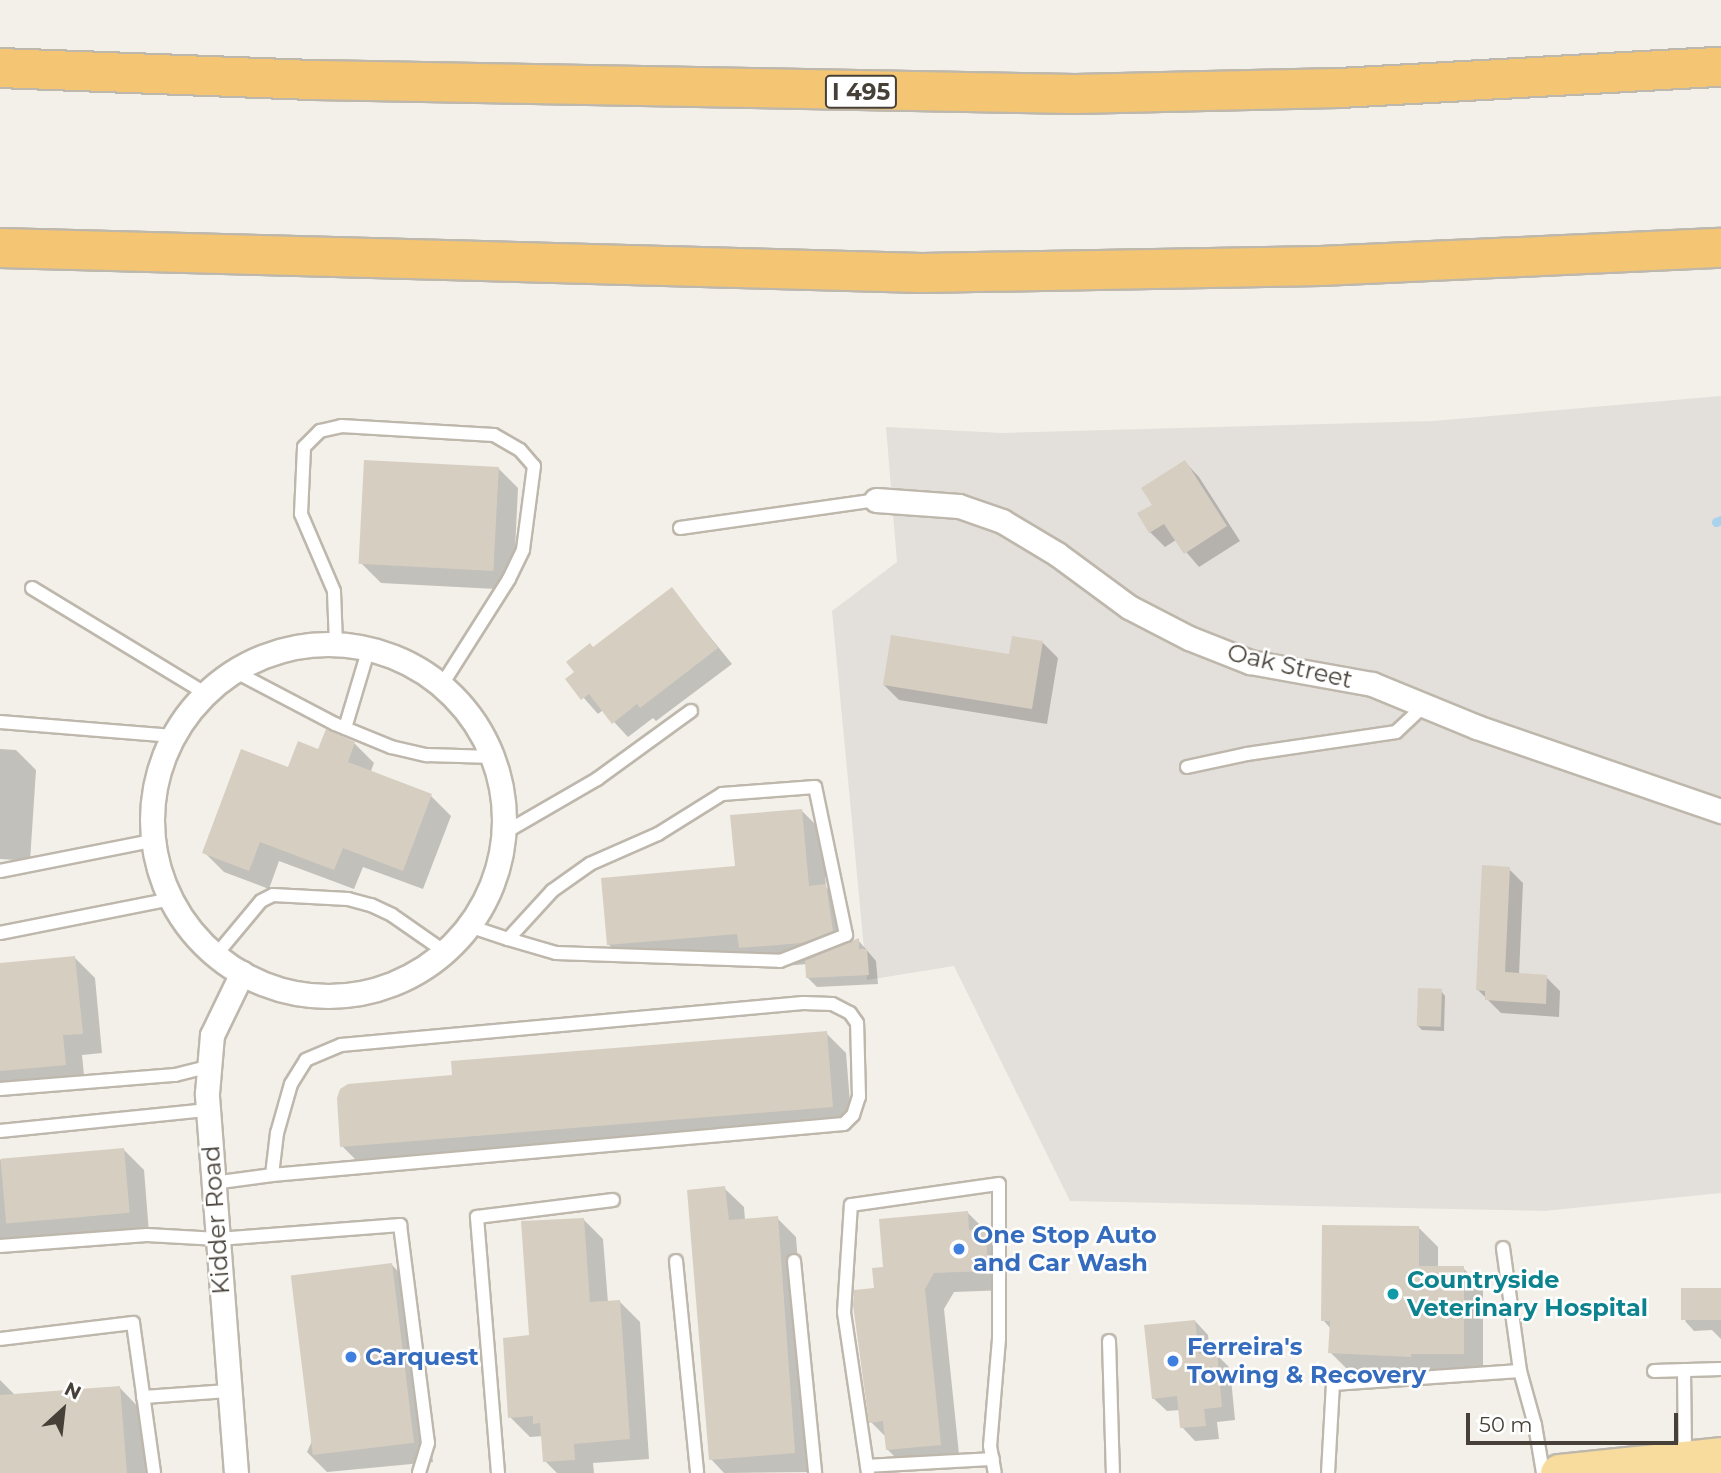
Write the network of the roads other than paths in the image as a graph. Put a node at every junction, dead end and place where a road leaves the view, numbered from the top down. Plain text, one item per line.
1 (1721, 67) edge
2 (0, 68) edge
3 (0, 248) edge
4 (1721, 248) edge
5 (876, 500) joint
6 (680, 528) dead end
7 (32, 588) dead end
8 (336, 644) junction
9 (369, 648) junction
10 (234, 671) junction
11 (441, 685) junction
12 (206, 694) junction
13 (1425, 705) junction
14 (691, 711) dead end
15 (0, 722) edge
16 (345, 728) junction
17 (173, 736) junction
18 (493, 757) junction
19 (1187, 768) dead end
20 (1721, 811) edge
21 (504, 833) junction
22 (152, 841) junction
23 (0, 871) edge
24 (171, 899) junction
25 (469, 926) junction
26 (0, 933) edge
27 (508, 939) junction
28 (445, 952) junction
29 (216, 955) junction
30 (242, 973) junction
31 (208, 1067) junction
32 (0, 1089) edge
33 (208, 1110) junction
34 (0, 1131) edge
35 (272, 1175) junction
36 (214, 1183) junction
37 (613, 1200) dead end
38 (218, 1239) junction
39 (0, 1245) edge
40 (1503, 1248) dead end
41 (676, 1261) dead end
42 (794, 1261) dead end
43 (0, 1339) edge
44 (1109, 1341) dead end
45 (1721, 1369) edge
46 (1684, 1370) junction
47 (1520, 1371) junction
48 (1654, 1371) dead end
49 (229, 1391) junction
50 (143, 1397) junction
51 (1721, 1456) edge
52 (993, 1459) junction
53 (1685, 1460) junction
54 (868, 1469) edge
55 (154, 1473) edge
56 (236, 1473) edge
57 (419, 1473) edge
58 (498, 1473) edge
59 (697, 1473) edge
60 (815, 1473) edge
61 (995, 1473) edge
62 (1114, 1473) edge
63 (1328, 1473) edge
64 (1561, 1473) edge

1 - 2 highway, I 495
3 - 4 highway
5 - 6 lane
5 - 13 street, Oak Street
7 - 12 lane
8 - 9 street
8 - 10 street
8 - 11 lane
9 - 11 street
9 - 16 lane
10 - 12 street
10 - 16 lane
11 - 18 street
12 - 17 street
13 - 19 lane
13 - 20 street, Oak Street
14 - 21 lane
15 - 17 lane
16 - 18 lane
17 - 22 street
18 - 21 street
21 - 25 street
22 - 23 lane
22 - 24 street
24 - 26 lane
24 - 29 street
25 - 27 lane
25 - 28 street
27 - 27 lane
28 - 29 lane
28 - 30 street
29 - 30 street
30 - 31 street, Kidder Road
31 - 32 lane
31 - 33 street, Kidder Road
33 - 34 lane
33 - 36 street, Kidder Road
35 - 35 lane
35 - 36 lane
36 - 38 street, Kidder Road
37 - 58 lane
38 - 39 lane
38 - 49 street, Kidder Road
38 - 57 lane
40 - 47 lane
41 - 59 lane
42 - 60 lane
43 - 50 lane
44 - 62 lane
45 - 46 lane
46 - 48 lane
46 - 53 lane
47 - 63 lane
47 - 64 lane
49 - 50 lane
49 - 56 street, Kidder Road
50 - 55 lane
51 - 53 main road
52 - 54 lane
52 - 54 lane
52 - 61 lane
53 - 64 main road

